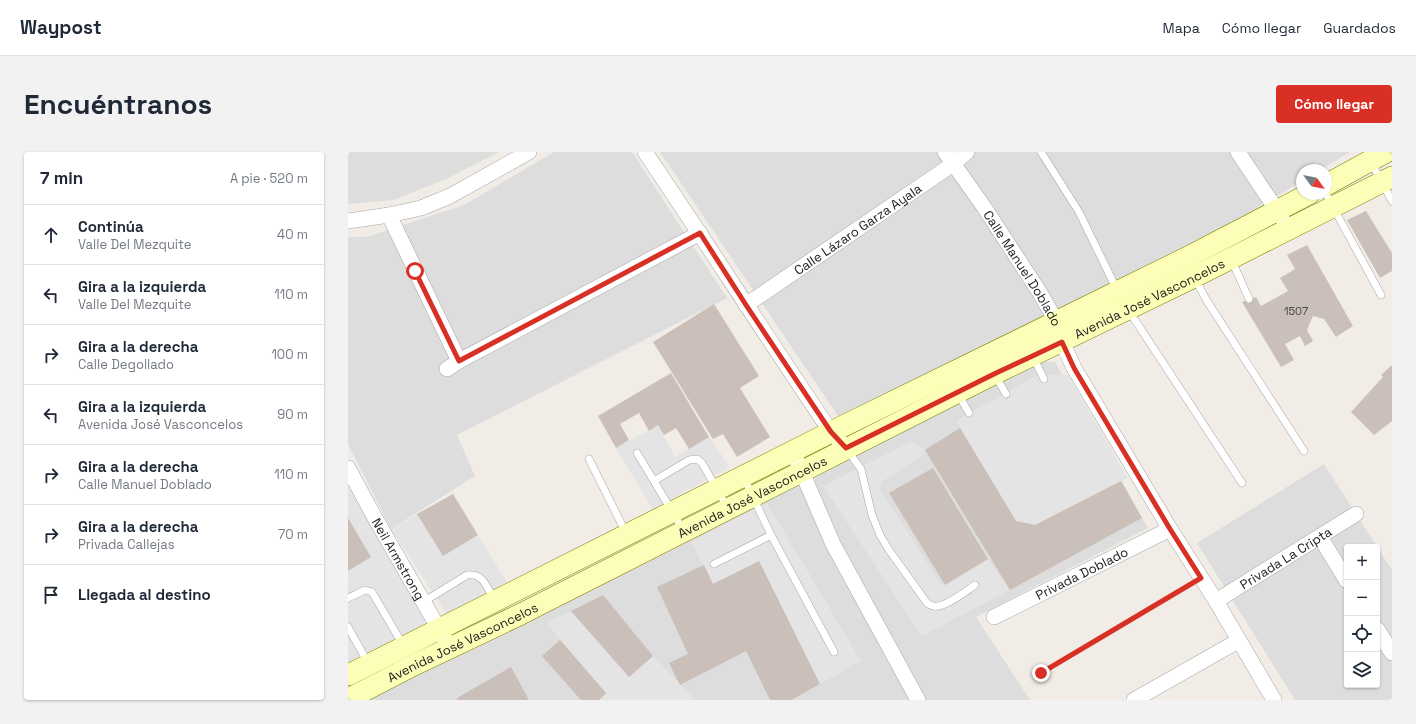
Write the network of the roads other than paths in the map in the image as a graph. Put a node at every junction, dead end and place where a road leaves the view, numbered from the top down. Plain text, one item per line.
1 (529, 152) edge
2 (645, 152) edge
3 (968, 152) edge
4 (1041, 152) edge
5 (1238, 152) edge
6 (1378, 157) edge
7 (949, 158) edge
8 (1387, 180) edge
9 (1332, 182) edge
10 (1332, 199) edge
11 (1298, 200) edge
12 (1329, 200) edge
13 (1392, 201) edge
14 (1278, 211) junction
15 (389, 215) junction
16 (348, 221) edge
17 (1290, 228) junction
18 (700, 233) junction
19 (1231, 259) junction
20 (1189, 268) junction
21 (1381, 295) dead end
22 (1249, 299) dead end
23 (1123, 300) junction
24 (746, 305) junction
25 (1056, 321) junction
26 (1062, 342) junction
27 (1029, 346) junction
28 (989, 365) junction
29 (1044, 379) dead end
30 (952, 384) junction
31 (1006, 394) dead end
32 (969, 413) dead end
33 (831, 432) junction
34 (846, 448) junction
35 (792, 451) junction
36 (1304, 451) dead end
37 (637, 453) dead end
38 (589, 459) dead end
39 (348, 468) edge
40 (802, 472) junction
41 (743, 476) junction
42 (654, 481) junction
43 (1242, 483) dead end
44 (717, 489) junction
45 (753, 497) junction
46 (728, 509) junction
47 (672, 511) junction
48 (1356, 514) dead end
49 (1170, 529) junction
50 (684, 531) junction
51 (771, 535) junction
52 (1320, 537) junction
53 (632, 544) junction
54 (714, 564) dead end
55 (1346, 580) edge
56 (975, 585) dead end
57 (348, 598) edge
58 (1216, 601) junction
59 (423, 602) junction
60 (511, 604) junction
61 (994, 617) dead end
62 (348, 627) edge
63 (439, 629) junction
64 (1380, 635) edge
65 (1238, 641) junction
66 (450, 648) junction
67 (834, 652) dead end
68 (1392, 654) edge
69 (409, 656) junction
70 (373, 674) junction
71 (350, 690) edge
72 (918, 700) edge
73 (1134, 700) edge
74 (1274, 700) edge

1 - 15 street
2 - 18 street
3 - 7 street, Calle Lázaro Garza Ayala
4 - 23 lane
5 - 14 street
6 - 8 lane
6 - 9 main road
7 - 24 street, Calle Lázaro Garza Ayala
7 - 25 street, Calle Manuel Doblado
8 - 10 main road, Avenida José Vasconcelos
8 - 13 lane
11 - 14 main road, Avenida José Vasconcelos
12 - 17 main road, Avenida José Vasconcelos
12 - 21 lane
14 - 17 street
14 - 20 main road, Avenida José Vasconcelos
15 - 16 street
15 - 18 street
17 - 19 main road, Avenida José Vasconcelos
18 - 24 street
19 - 20 main road, Avenida José Vasconcelos
19 - 22 lane
20 - 23 main road, Avenida José Vasconcelos
20 - 36 lane
23 - 25 main road, Avenida José Vasconcelos
23 - 26 main road, Avenida José Vasconcelos
23 - 43 lane
24 - 33 street
25 - 26 street, Calle Manuel Doblado
25 - 27 main road, Avenida José Vasconcelos
26 - 27 main road, Avenida José Vasconcelos
26 - 49 street, Calle Manuel Doblado
27 - 28 main road, Avenida José Vasconcelos
27 - 29 lane
28 - 30 main road, Avenida José Vasconcelos
28 - 31 lane
30 - 32 lane
30 - 33 main road, Avenida José Vasconcelos
30 - 34 main road, Avenida José Vasconcelos
33 - 34 street
33 - 35 main road, Avenida José Vasconcelos
34 - 40 main road, Avenida José Vasconcelos
34 - 56 lane
35 - 40 street
35 - 41 main road, Avenida José Vasconcelos
37 - 42 lane
38 - 53 lane
39 - 59 street, Neil Armstrong
40 - 45 main road, Avenida José Vasconcelos
40 - 72 street
41 - 44 main road, Avenida José Vasconcelos
41 - 45 lane
42 - 44 lane
42 - 47 lane
44 - 46 lane
44 - 47 main road, Avenida José Vasconcelos
45 - 46 main road, Avenida José Vasconcelos
45 - 51 lane
46 - 50 main road, Avenida José Vasconcelos
47 - 50 lane
47 - 53 main road, Avenida José Vasconcelos
48 - 52 street, Privada La Cripta
49 - 58 street, Calle Manuel Doblado
49 - 61 street, Privada Doblado
50 - 53 main road, Avenida José Vasconcelos
51 - 54 lane
51 - 67 lane
52 - 55 street
52 - 58 street, Privada La Cripta
53 - 60 main road, Avenida José Vasconcelos
57 - 69 lane
58 - 65 street, Calle Manuel Doblado
59 - 60 lane
59 - 63 street, Neil Armstrong
60 - 63 main road, Avenida José Vasconcelos
60 - 66 main road, Avenida José Vasconcelos
62 - 70 lane
63 - 66 street, Neil Armstrong
63 - 69 main road, Avenida José Vasconcelos
64 - 68 street
65 - 73 street
65 - 74 street, Calle Manuel Doblado
66 - 69 main road, Avenida José Vasconcelos
69 - 70 main road, Avenida José Vasconcelos
70 - 71 main road, Avenida José Vasconcelos

